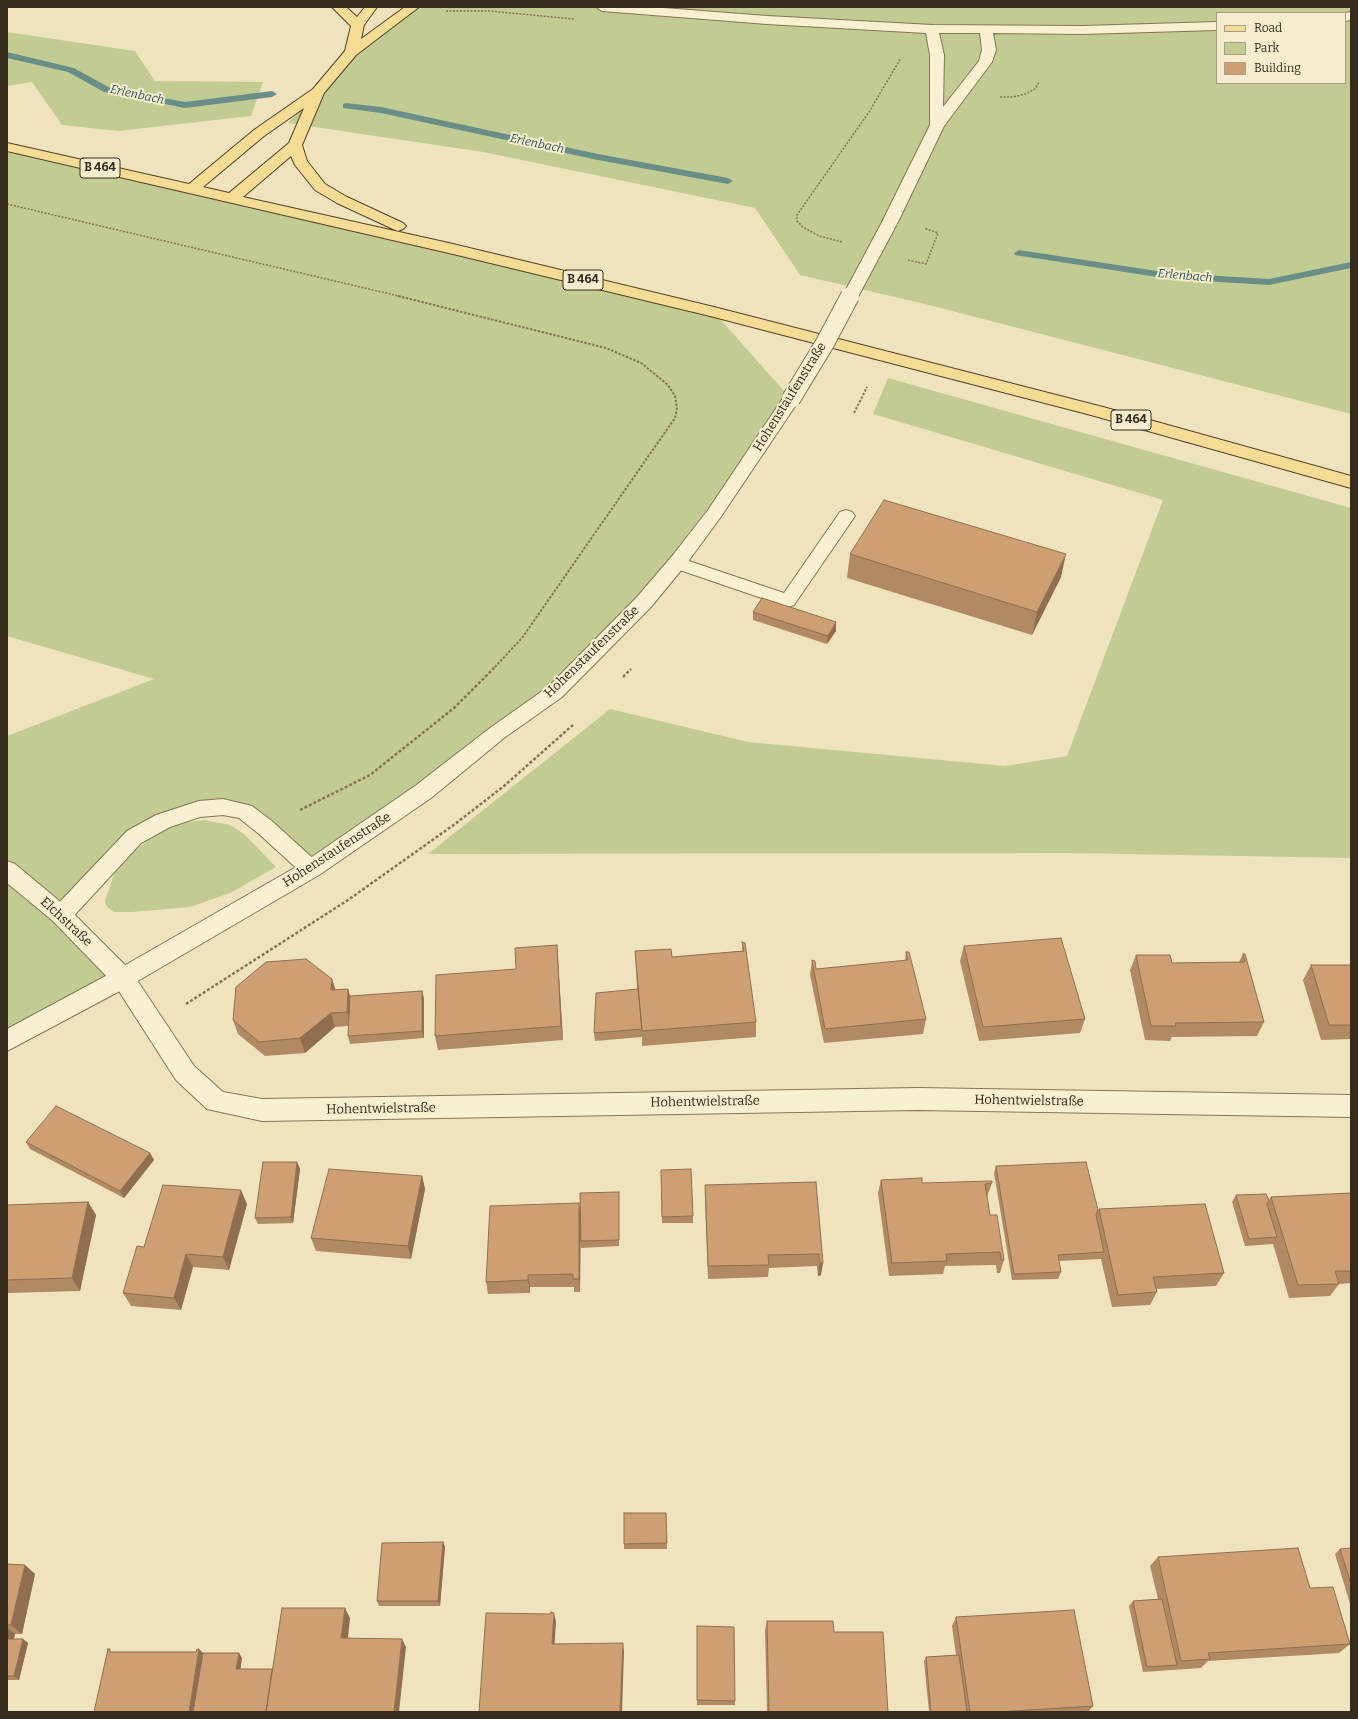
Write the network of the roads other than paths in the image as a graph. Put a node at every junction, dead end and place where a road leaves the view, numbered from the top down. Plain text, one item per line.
1 (338, 7) edge
2 (371, 7) edge
3 (413, 7) edge
4 (602, 7) edge
5 (358, 25) junction
6 (1216, 26) edge
7 (932, 29) junction
8 (986, 30) junction
9 (351, 52) junction
10 (318, 92) junction
11 (937, 125) junction
12 (295, 145) junction
13 (7, 148) edge
14 (193, 188) junction
15 (233, 198) junction
16 (453, 249) junction
17 (1351, 482) edge
18 (846, 516) dead end
19 (677, 563) junction
20 (311, 869) junction
21 (7, 870) edge
22 (61, 915) junction
23 (123, 978) junction
24 (7, 1041) edge
25 (1351, 1106) edge

1 - 5 main road
2 - 5 main road
3 - 9 main road
4 - 7 street
5 - 9 main road
6 - 8 street
7 - 8 street
7 - 11 street, Hohenstaufenstraße
8 - 11 street, Hohenstaufenstraße
9 - 10 main road
10 - 12 main road
10 - 14 main road
11 - 19 street, Hohenstaufenstraße, bridge
12 - 15 main road
12 - 16 main road
13 - 14 main road, B 464
14 - 15 main road, B 464
15 - 16 main road, B 464
16 - 17 main road, B 464
18 - 19 lane
19 - 20 street, Hohenstaufenstraße
20 - 22 lane
20 - 23 street, Hohenstaufenstraße
21 - 22 street, Elchstraße
22 - 23 street, Elchstraße
23 - 24 street, Hohenstaufenstraße
23 - 25 street, Hohentwielstraße

